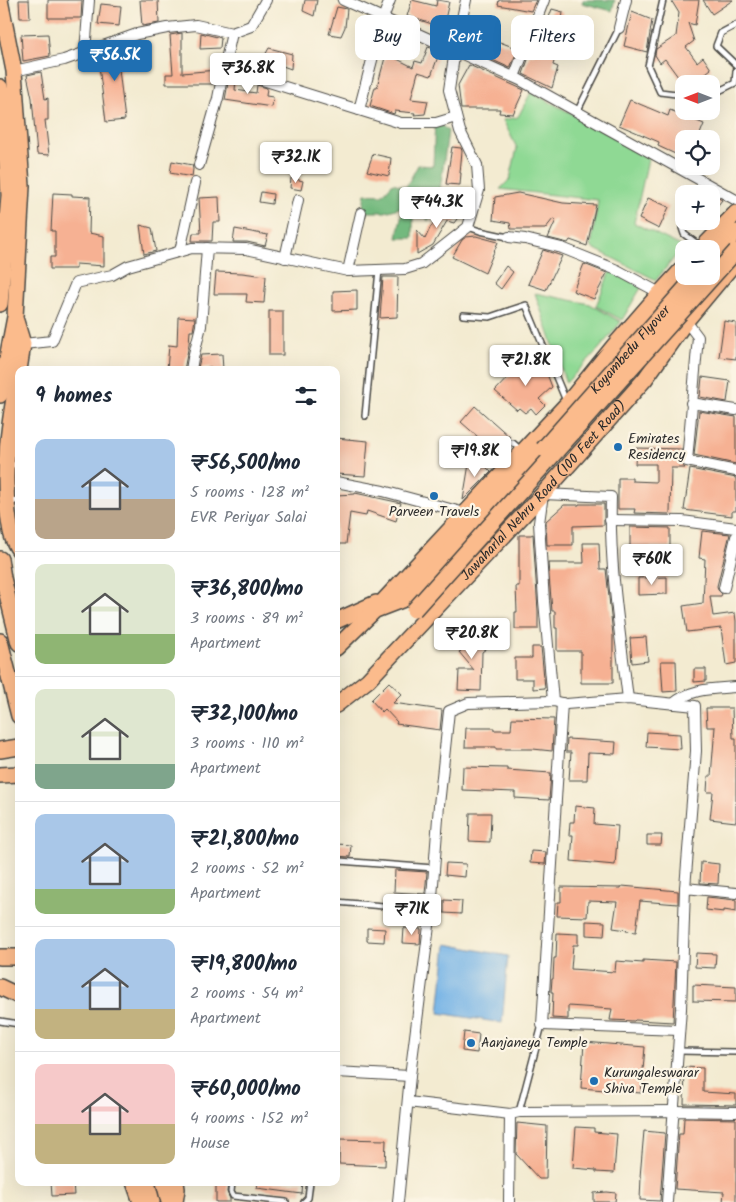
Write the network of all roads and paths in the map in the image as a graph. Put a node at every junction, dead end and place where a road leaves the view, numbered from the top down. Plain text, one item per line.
1 (0, 0) edge
2 (88, 0) edge
3 (266, 0) edge
4 (344, 0) edge
5 (390, 0) edge
6 (466, 0) edge
7 (544, 0) edge
8 (626, 0) edge
9 (663, 0) edge
10 (377, 15) edge
11 (385, 15) edge
12 (463, 15) edge
13 (736, 25) edge
14 (619, 28) joint
15 (232, 33) junction
16 (86, 52) junction
17 (373, 60) edge
18 (454, 60) edge
19 (477, 60) edge
20 (736, 65) edge
21 (224, 68) junction
22 (14, 71) junction
23 (736, 71) edge
24 (514, 77) junction
25 (0, 87) edge
26 (720, 91) edge
27 (675, 94) edge
28 (359, 110) junction
29 (577, 112) junction
30 (456, 117) junction
31 (199, 166) dead end
32 (195, 183) dead end
33 (298, 200) dead end
34 (736, 200) edge
35 (361, 213) dead end
36 (736, 213) edge
37 (468, 227) junction
38 (683, 230) edge
39 (736, 232) edge
40 (509, 238) joint
41 (691, 240) edge
42 (715, 240) edge
43 (720, 242) edge
44 (207, 248) junction
45 (180, 251) junction
46 (736, 251) edge
47 (285, 258) junction
48 (736, 261) edge
49 (379, 270) junction
50 (348, 271) junction
51 (675, 277) edge
52 (688, 285) edge
53 (660, 293) junction
54 (0, 304) edge
55 (463, 315) dead end
56 (686, 321) junction
57 (16, 345) junction
58 (614, 346) junction
59 (17, 366) edge
60 (192, 366) edge
61 (645, 378) junction
62 (0, 396) edge
63 (691, 403) junction
64 (567, 404) junction
65 (15, 406) edge
66 (736, 410) edge
67 (365, 416) dead end
68 (12, 464) edge
69 (736, 471) edge
70 (340, 483) edge
71 (543, 494) junction
72 (13, 510) edge
73 (466, 513) junction
74 (610, 520) junction
75 (736, 528) edge
76 (736, 537) edge
77 (15, 542) edge
78 (0, 559) edge
79 (724, 588) dead end
80 (386, 598) junction
81 (374, 611) junction
82 (340, 619) edge
83 (15, 627) edge
84 (0, 641) edge
85 (404, 641) junction
86 (340, 644) edge
87 (736, 687) edge
88 (628, 699) junction
89 (15, 700) edge
90 (340, 702) edge
91 (558, 702) junction
92 (673, 704) junction
93 (15, 748) edge
94 (0, 750) edge
95 (15, 774) edge
96 (0, 775) edge
97 (340, 861) edge
98 (434, 868) junction
99 (685, 888) junction
100 (736, 893) edge
101 (340, 902) edge
102 (431, 910) junction
103 (0, 957) edge
104 (15, 957) edge
105 (0, 987) edge
106 (15, 994) edge
107 (0, 1021) edge
108 (15, 1023) edge
109 (542, 1025) junction
110 (679, 1030) junction
111 (678, 1051) junction
112 (736, 1052) edge
113 (340, 1072) edge
114 (410, 1076) junction
115 (408, 1102) junction
116 (673, 1111) junction
117 (736, 1112) edge
118 (515, 1113) junction
119 (138, 1186) edge
120 (232, 1186) edge
121 (310, 1186) edge
122 (147, 1195) edge
123 (286, 1202) edge
124 (304, 1202) edge
125 (398, 1202) edge
126 (509, 1202) edge
127 (667, 1202) edge

1 - 22 main road
2 - 16 street
3 - 15 street
4 - 10 street
5 - 11 street
6 - 12 street
7 - 24 street
8 - 14 street
9 - 27 lane
13 - 20 lane
14 - 29 lane
15 - 16 street
15 - 21 street
16 - 22 street
17 - 28 street
18 - 30 street
19 - 24 street
21 - 28 street
21 - 31 street
22 - 57 main road
23 - 26 lane
24 - 29 street
25 - 54 main road
28 - 30 street
29 - 34 street
30 - 37 street
32 - 45 street
33 - 47 street
35 - 50 street
36 - 42 main road
37 - 40 lane
37 - 49 street
38 - 41 lane
39 - 43 main road
40 - 53 street
44 - 45 street
44 - 47 street
44 - 60 street
45 - 57 street
46 - 85 main road, Koyambedu Flyover, bridge
47 - 50 street
48 - 56 main road, Jawaharlal Nehru Road (100 Feet Road)
49 - 50 street
49 - 67 lane
51 - 53 main road
52 - 81 main road, Koyambedu Flyover, bridge
53 - 58 main road
55 - 64 lane
56 - 61 main road, Jawaharlal Nehru Road (100 Feet Road)
56 - 63 street
57 - 59 main road
57 - 62 main road
58 - 61 main road
58 - 64 main road
61 - 71 main road, Jawaharlal Nehru Road (100 Feet Road)
63 - 66 street
63 - 69 street
64 - 73 main road
65 - 68 main road
68 - 72 main road
70 - 73 street
71 - 74 street
71 - 85 main road, Jawaharlal Nehru Road (100 Feet Road)
71 - 91 street
72 - 77 main road
73 - 80 main road
74 - 75 street
74 - 88 street
76 - 79 street
78 - 83 main road
80 - 81 main road
80 - 82 main road
81 - 86 main road
84 - 89 main road
85 - 90 main road, Jawaharlal Nehru Road (100 Feet Road)
87 - 92 street
88 - 91 street
88 - 92 street
91 - 98 street
91 - 109 street
92 - 99 street
93 - 94 main road
95 - 96 main road
97 - 98 lane
98 - 102 street
99 - 100 street
99 - 110 street
101 - 102 lane
102 - 114 street
103 - 104 main road
105 - 106 main road
107 - 108 lane
109 - 110 street
109 - 118 lane
110 - 111 street
111 - 112 lane
111 - 116 street
113 - 114 street
114 - 115 street
115 - 118 street
115 - 125 street
116 - 117 street
116 - 118 street
116 - 127 street
118 - 126 street
119 - 122 main road
120 - 123 lane
121 - 124 lane

